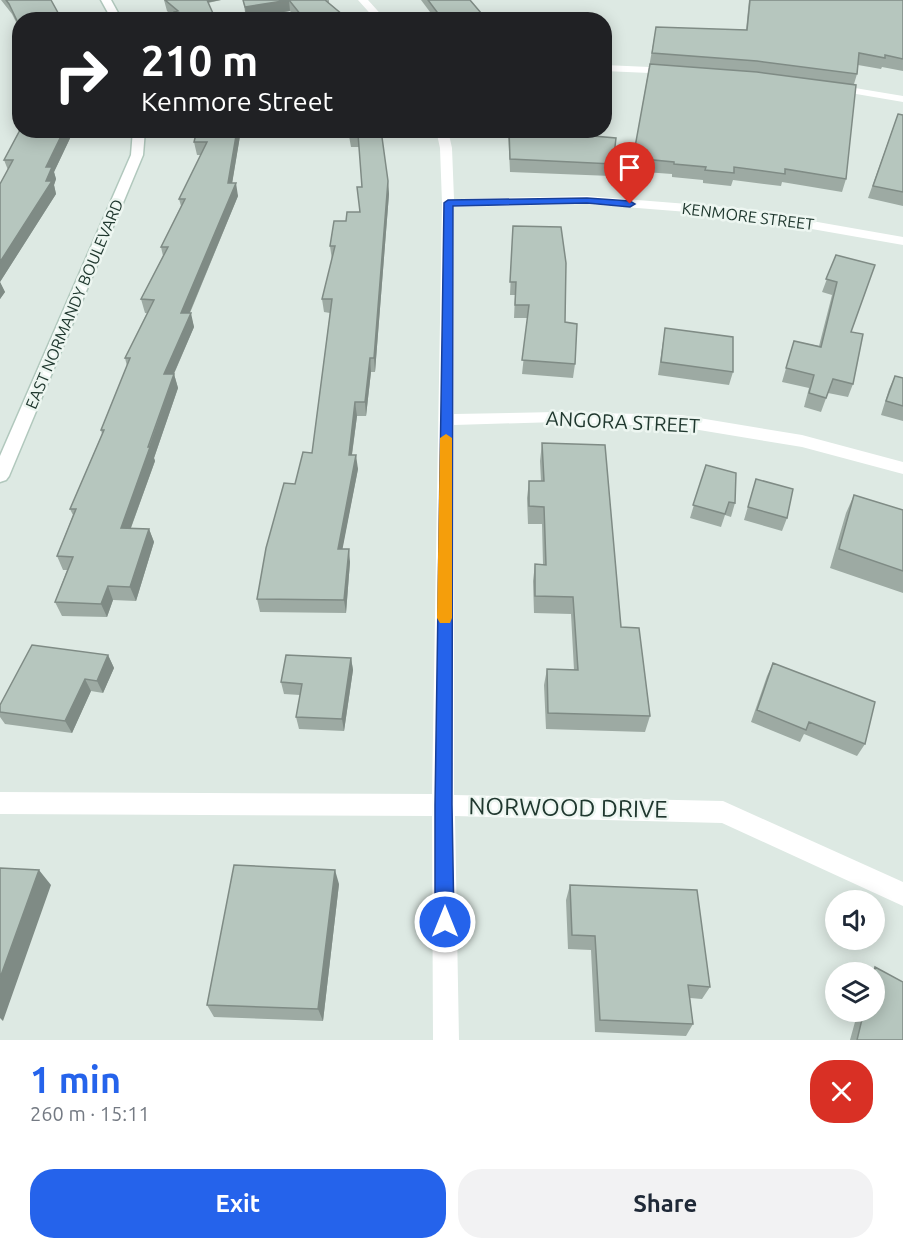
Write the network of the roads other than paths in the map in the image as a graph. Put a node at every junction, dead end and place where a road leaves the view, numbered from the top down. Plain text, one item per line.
1 (363, 0) edge
2 (374, 12) edge
3 (612, 68) edge
4 (684, 72) edge
5 (825, 86) edge
6 (903, 99) edge
7 (138, 138) edge
8 (444, 138) edge
9 (448, 203) junction
10 (903, 241) edge
11 (446, 420) junction
12 (903, 468) edge
13 (0, 476) edge
14 (0, 803) edge
15 (443, 805) junction
16 (903, 894) edge
17 (446, 1040) edge

1 - 2 street
3 - 4 street
5 - 6 street
7 - 13 street, EAST NORMANDY BOULEVARD
8 - 9 street
9 - 10 street, KENMORE STREET
9 - 11 street
11 - 12 street, ANGORA STREET
11 - 15 street
14 - 15 street, NORWOOD DRIVE
15 - 16 street, NORWOOD DRIVE
15 - 17 street

